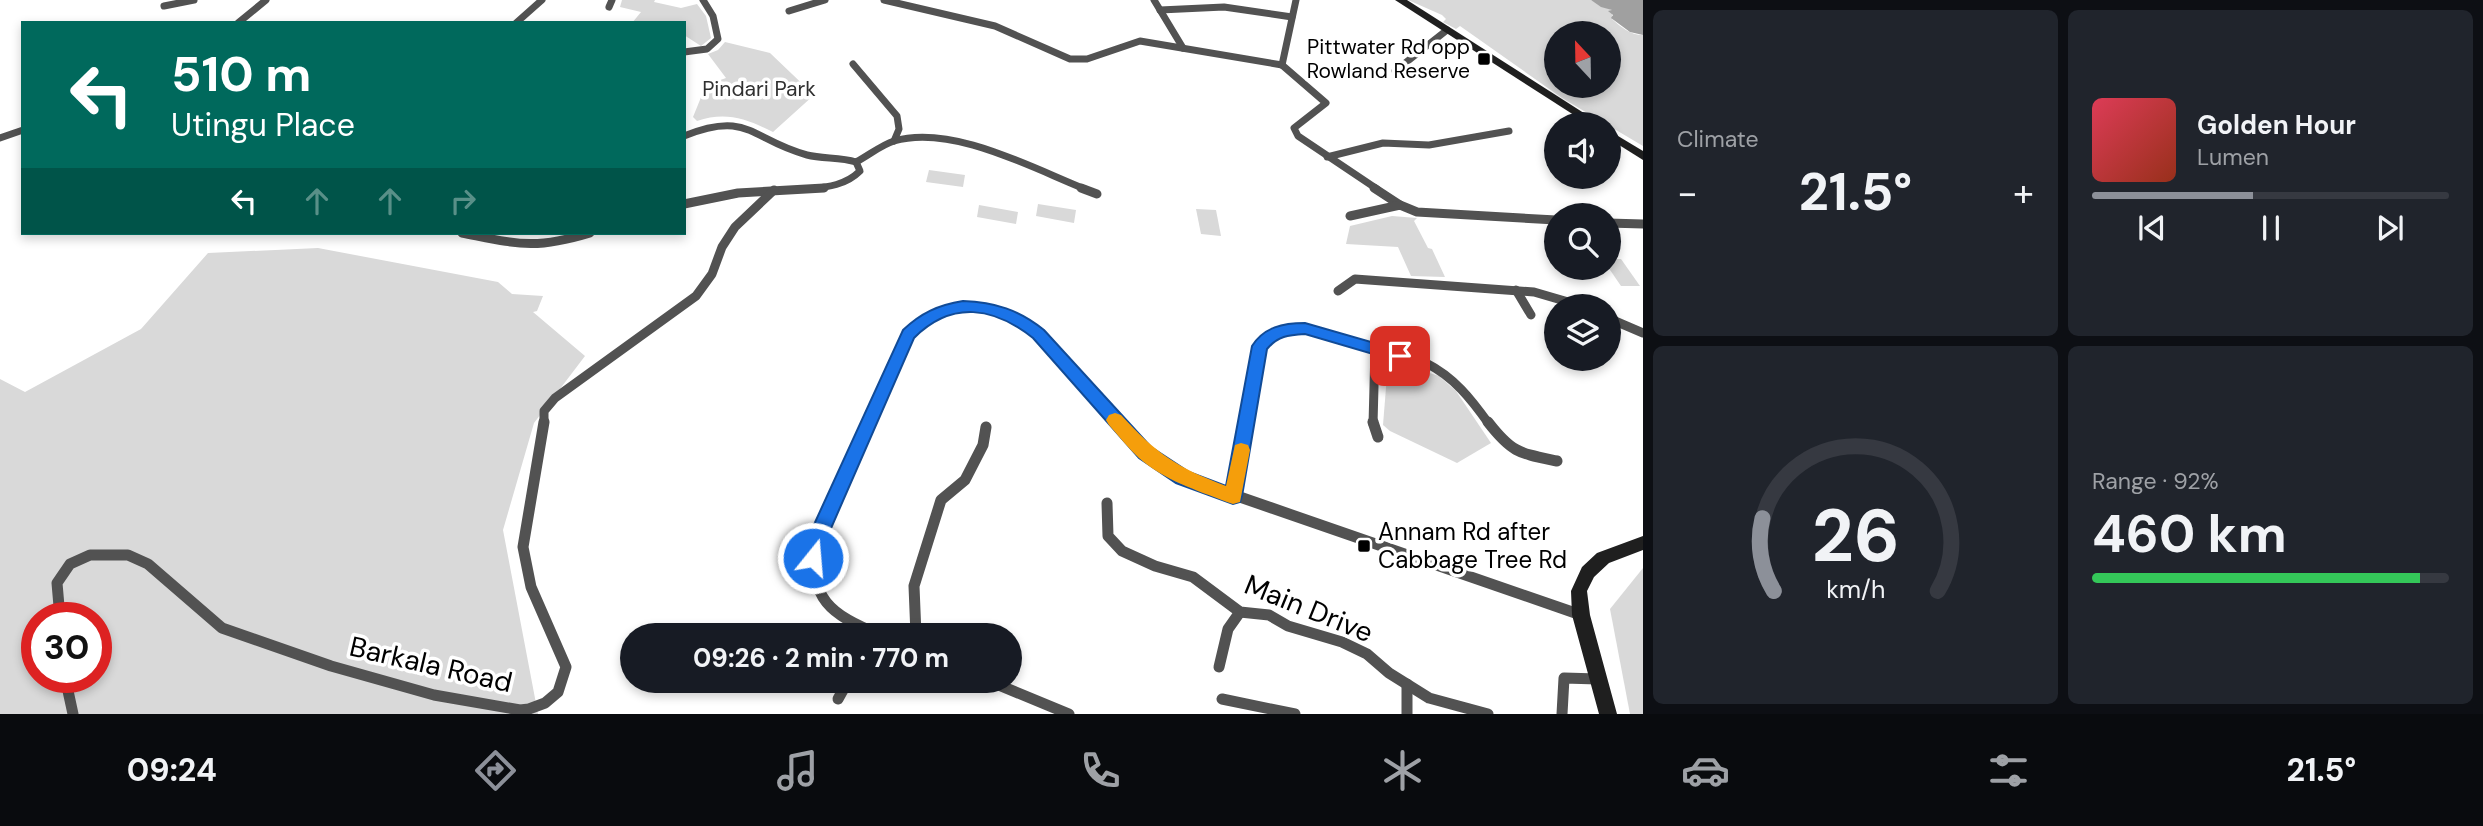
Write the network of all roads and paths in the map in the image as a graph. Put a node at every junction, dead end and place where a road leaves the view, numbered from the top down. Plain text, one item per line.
1 (194, 0) edge
2 (266, 0) edge
3 (542, 0) edge
4 (703, 0) edge
5 (825, 0) edge
6 (884, 0) edge
7 (1154, 0) edge
8 (1296, 0) edge
9 (1399, 0) edge
10 (164, 6) dead end
11 (1160, 10) junction
12 (789, 11) dead end
13 (1292, 18) junction
14 (240, 21) edge
15 (518, 21) edge
16 (1447, 30) junction
17 (1182, 48) junction
18 (686, 52) edge
19 (853, 64) dead end
20 (1282, 65) junction
21 (1395, 71) dead end
22 (1576, 112) edge
23 (21, 131) edge
24 (1509, 131) dead end
25 (686, 135) edge
26 (0, 138) edge
27 (894, 141) junction
28 (1621, 142) edge
29 (1643, 156) edge
30 (1327, 157) junction
31 (856, 162) junction
32 (775, 190) junction
33 (1097, 194) dead end
34 (686, 204) edge
35 (1400, 205) junction
36 (1350, 216) dead end
37 (1544, 219) edge
38 (1621, 224) edge
39 (1643, 225) edge
40 (472, 235) edge
41 (582, 235) edge
42 (1516, 290) junction
43 (1338, 291) dead end
44 (1544, 295) edge
45 (1531, 315) dead end
46 (1621, 324) edge
47 (1643, 333) edge
48 (1375, 349) junction
49 (986, 427) dead end
50 (1378, 437) dead end
51 (1557, 461) dead end
52 (1233, 496) junction
53 (1107, 503) dead end
54 (1643, 543) edge
55 (59, 602) edge
56 (1240, 612) junction
57 (1581, 615) junction
58 (853, 623) edge
59 (916, 623) edge
60 (1219, 667) dead end
61 (1598, 680) junction
62 (1407, 684) junction
63 (69, 693) edge
64 (841, 693) edge
65 (1018, 693) edge
66 (838, 699) dead end
67 (1222, 699) dead end
68 (74, 714) edge
69 (1069, 714) edge
70 (1295, 714) edge
71 (1407, 714) edge
72 (1488, 714) edge
73 (1562, 714) edge
74 (1608, 714) edge

1 - 10 street
2 - 14 street
3 - 15 street
4 - 18 street
5 - 12 street
6 - 17 street
7 - 11 street
8 - 13 street
9 - 16 main road
11 - 13 street
11 - 17 street
13 - 20 street
16 - 21 street
16 - 22 main road
17 - 20 street
19 - 27 street
20 - 30 street
23 - 26 street
24 - 30 street
25 - 31 street
27 - 31 street
27 - 33 street
28 - 29 main road
30 - 35 street
31 - 32 street
32 - 34 street
32 - 55 street, Barkala Road
35 - 36 street
35 - 37 street
38 - 39 street
40 - 41 street
42 - 43 street
42 - 44 street
42 - 45 street
46 - 47 street
48 - 50 street
48 - 51 street
48 - 52 street
49 - 59 street
52 - 57 street
52 - 58 street
53 - 56 street, Main Drive
54 - 57 main road
56 - 60 street
56 - 62 street, Main Drive
57 - 61 main road
61 - 73 street
61 - 74 main road
62 - 71 street
62 - 72 street, Main Drive
63 - 68 street
64 - 66 street
65 - 69 street
67 - 70 street

